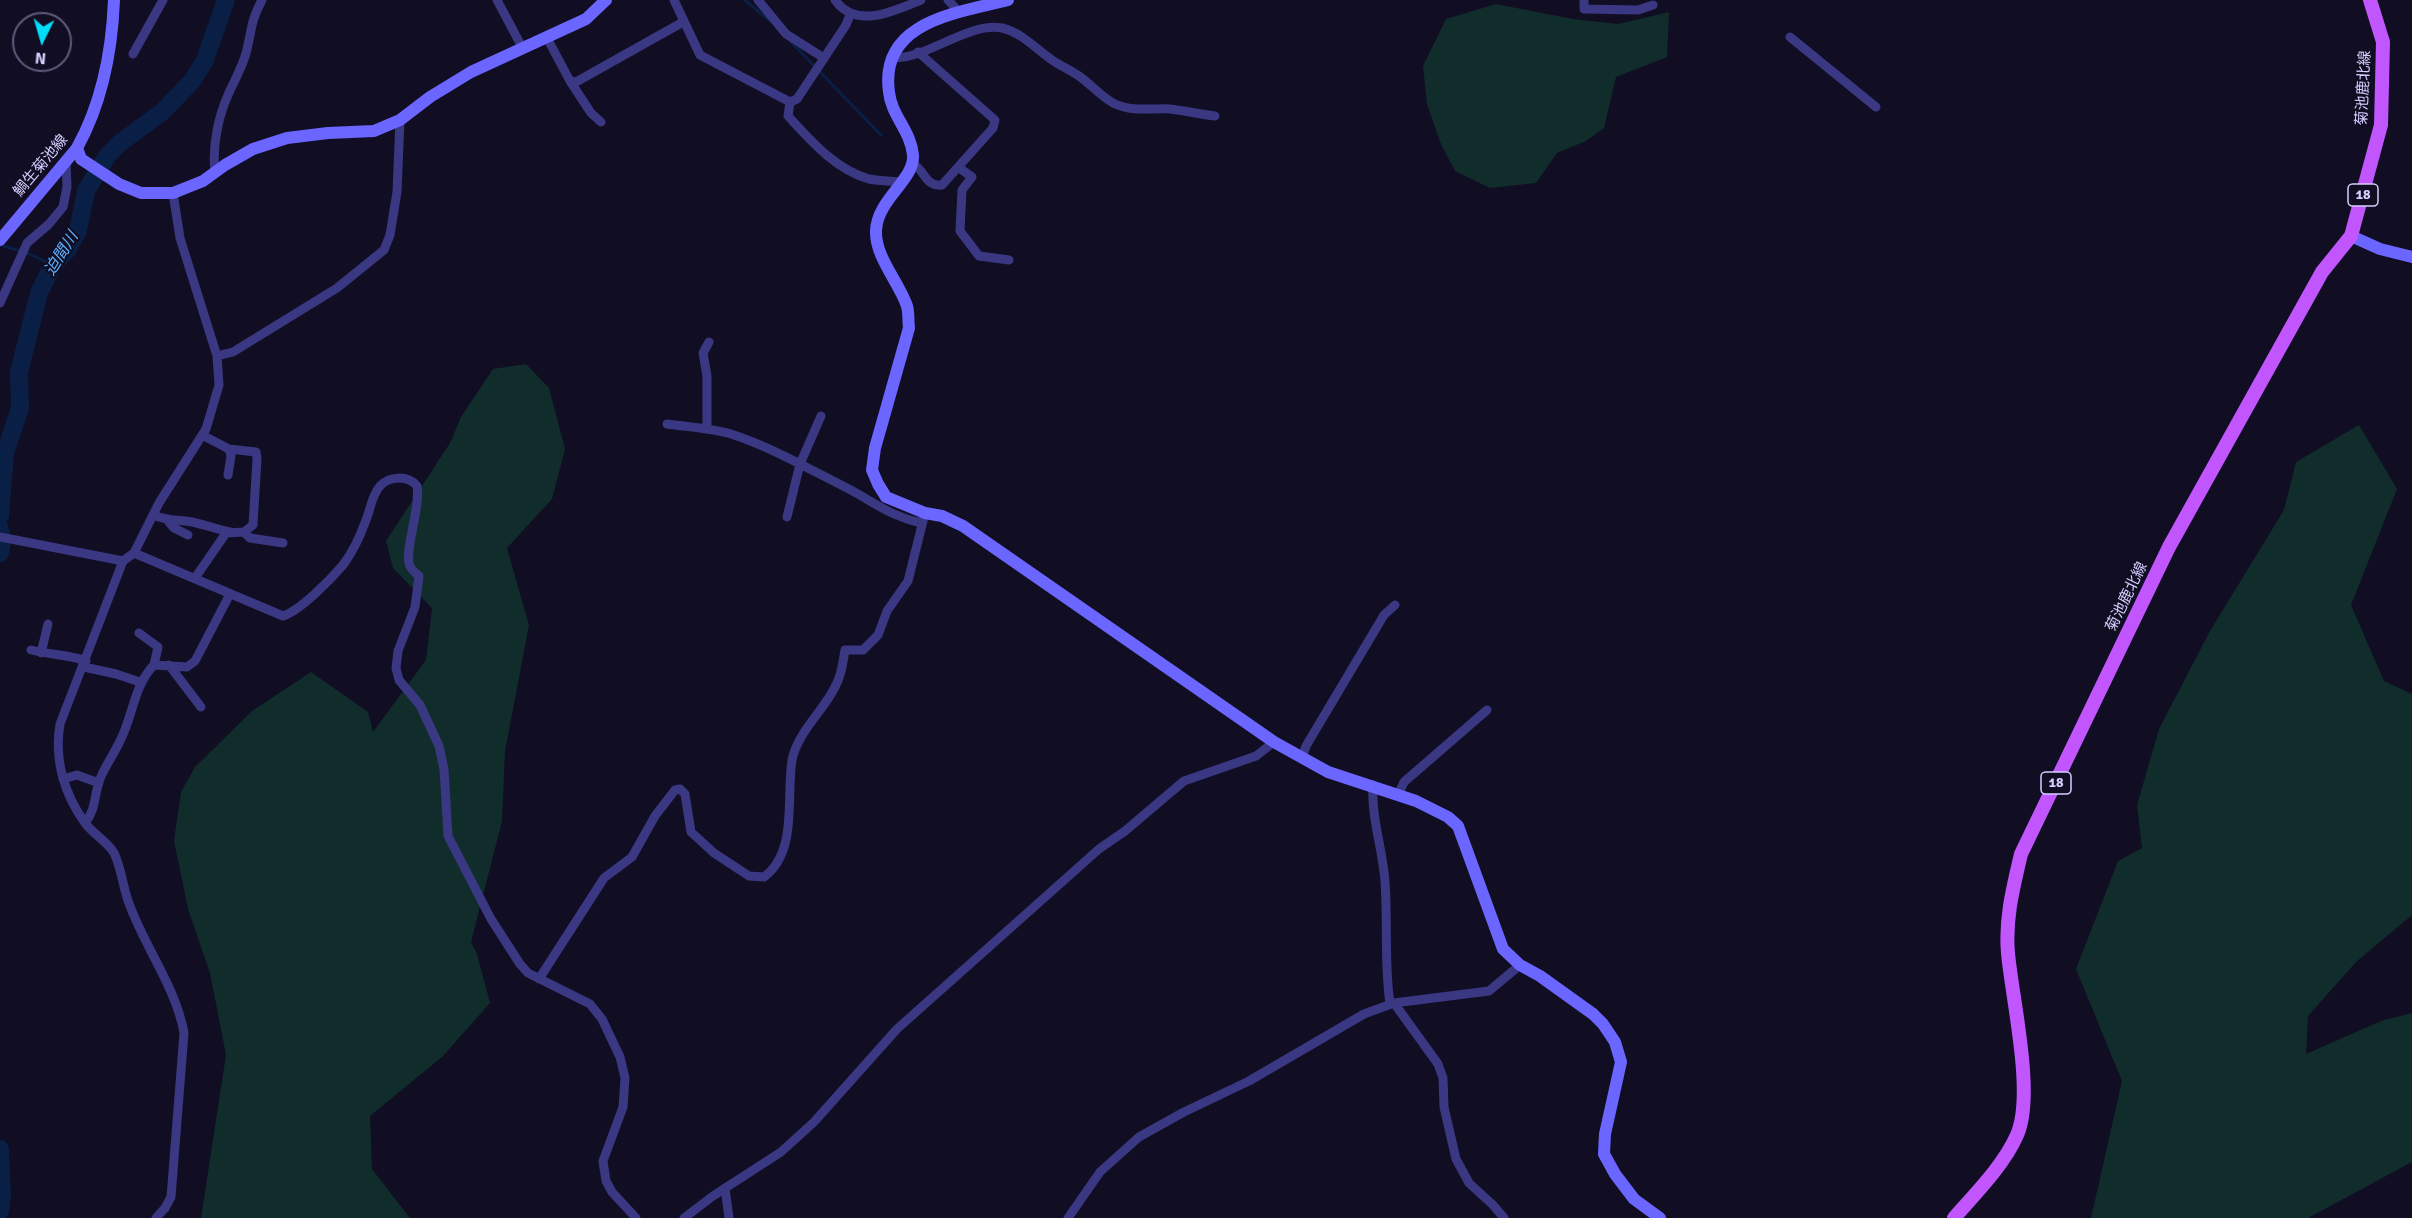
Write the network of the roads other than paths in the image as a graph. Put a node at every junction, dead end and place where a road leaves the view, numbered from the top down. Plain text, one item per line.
1 (114, 0) edge
2 (163, 0) edge
3 (262, 0) edge
4 (497, 0) edge
5 (606, 0) edge
6 (674, 0) edge
7 (758, 0) edge
8 (835, 0) edge
9 (921, 0) edge
10 (948, 0) edge
11 (1008, 0) edge
12 (1584, 0) edge
13 (2370, 0) edge
14 (1653, 5) dead end
15 (960, 13) junction
16 (850, 15) junction
17 (683, 22) junction
18 (1790, 37) dead end
19 (547, 38) junction
20 (523, 49) junction
21 (918, 52) junction
22 (133, 54) dead end
23 (893, 57) junction
24 (824, 58) junction
25 (570, 81) junction
26 (790, 102) junction
27 (1876, 107) dead end
28 (1215, 116) dead end
29 (400, 120) junction
30 (601, 122) dead end
31 (79, 154) junction
32 (66, 161) junction
33 (913, 164) junction
34 (958, 167) junction
35 (215, 172) junction
36 (902, 182) junction
37 (174, 193) junction
38 (5, 225) edge
39 (2352, 236) junction
40 (0, 240) edge
41 (2412, 257) edge
42 (1009, 260) dead end
43 (0, 303) edge
44 (709, 342) dead end
45 (217, 356) junction
46 (820, 416) dead end
47 (667, 424) dead end
48 (707, 429) junction
49 (202, 435) junction
50 (229, 449) junction
51 (800, 464) junction
52 (228, 475) dead end
53 (153, 515) junction
54 (787, 517) dead end
55 (923, 518) junction
56 (169, 522) junction
57 (230, 532) junction
58 (244, 532) junction
59 (188, 535) dead end
60 (0, 537) edge
61 (283, 543) dead end
62 (134, 553) junction
63 (123, 561) junction
64 (195, 578) junction
65 (230, 594) junction
66 (1395, 605) dead end
67 (48, 624) dead end
68 (139, 633) dead end
69 (85, 664) junction
70 (154, 665) junction
71 (169, 665) junction
72 (140, 682) junction
73 (201, 707) dead end
74 (1487, 710) dead end
75 (1274, 742) junction
76 (1302, 758) junction
77 (63, 779) junction
78 (99, 783) junction
79 (1373, 785) junction
80 (1398, 795) junction
81 (85, 823) junction
82 (1520, 965) junction
83 (539, 979) junction
84 (1392, 1003) junction
85 (725, 1188) junction
86 (156, 1218) edge
87 (636, 1218) edge
88 (684, 1218) edge
89 (729, 1218) edge
90 (1068, 1218) edge
91 (1504, 1218) edge
92 (1660, 1218) edge
93 (1954, 1218) edge

1 - 31 street, 鯛生菊池線
2 - 22 street
3 - 35 street
4 - 20 street
5 - 19 street
6 - 17 street
7 - 24 street
8 - 16 street
9 - 16 street
10 - 15 street
11 - 15 street
12 - 14 street
13 - 39 main road, 菊池鹿北線 / 18
15 - 23 street
16 - 24 street
17 - 25 street
17 - 26 street
18 - 27 street
19 - 20 street
19 - 25 street
20 - 29 street
21 - 23 street
21 - 28 street
21 - 34 street
23 - 33 street
24 - 26 street
25 - 30 street
26 - 36 street
29 - 35 street
29 - 45 street
31 - 32 street, 鯛生菊池線
31 - 37 street
32 - 38 street, 鯛生菊池線
32 - 43 street
33 - 34 street
33 - 36 street
34 - 42 street
35 - 37 street
36 - 55 street
37 - 45 street
38 - 40 street, 鯛生菊池線
39 - 41 street
39 - 93 main road, 菊池鹿北線 / 18
44 - 48 street
45 - 49 street
46 - 51 street
47 - 48 street
48 - 51 street
49 - 50 street
49 - 53 street
50 - 52 street
50 - 58 street
51 - 54 street
51 - 55 street
53 - 56 street
53 - 62 street
55 - 75 street
55 - 83 street
56 - 57 street
56 - 59 street
57 - 58 street
57 - 64 street
58 - 61 street
60 - 63 street
62 - 63 street
62 - 64 street
63 - 69 street
64 - 65 street
65 - 71 street
65 - 83 street
66 - 76 street
67 - 69 street
68 - 70 street
69 - 72 street
69 - 77 street
70 - 71 street
70 - 72 street
71 - 73 street
72 - 78 street
74 - 80 street
75 - 76 street
75 - 85 street
76 - 79 street
77 - 78 street
77 - 81 street
78 - 81 street
79 - 80 street
79 - 84 street
80 - 82 street
81 - 86 street
82 - 84 street
82 - 92 street
83 - 87 street
84 - 90 street
84 - 91 street
85 - 88 street
85 - 89 street

